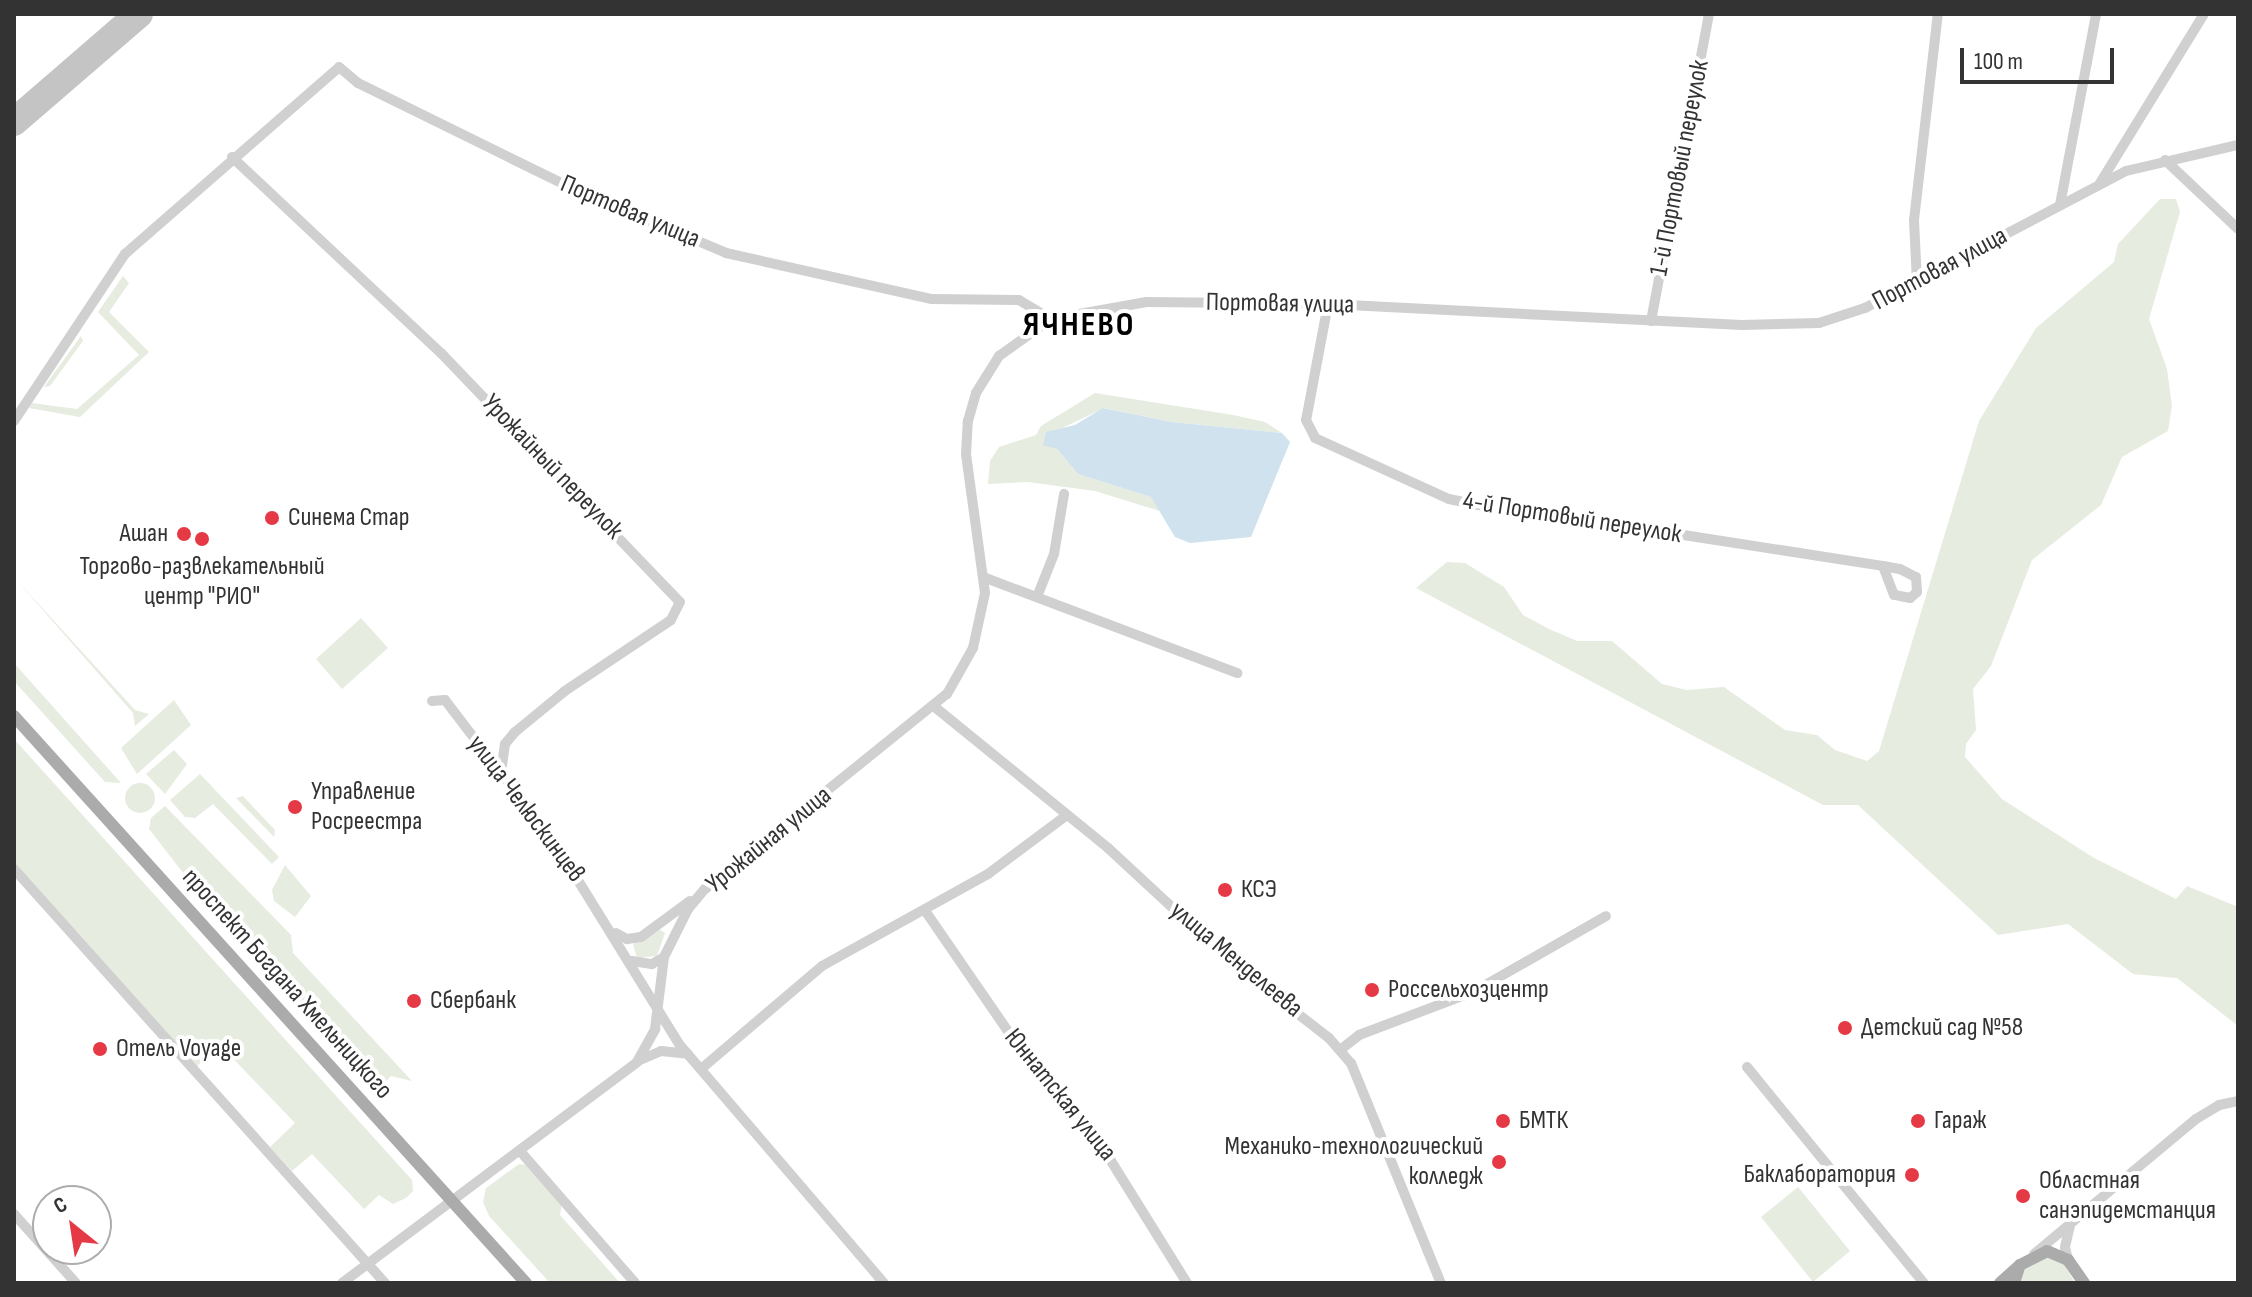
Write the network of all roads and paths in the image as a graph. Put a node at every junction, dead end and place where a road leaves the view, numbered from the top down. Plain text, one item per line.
1 (1709, 14) edge
2 (1938, 14) edge
3 (2096, 14) edge
4 (2204, 14) edge
5 (2238, 145) edge
6 (232, 157) junction
7 (2165, 160) junction
8 (2099, 185) junction
9 (2060, 205) junction
10 (2238, 229) edge
11 (1917, 282) junction
12 (1328, 304) junction
13 (1051, 319) junction
14 (1651, 321) junction
15 (14, 421) edge
16 (1064, 494) dead end
17 (1883, 566) dead end
18 (983, 577) junction
19 (1037, 597) junction
20 (1237, 673) dead end
21 (432, 701) dead end
22 (936, 708) junction
23 (14, 716) edge
24 (501, 774) junction
25 (1067, 815) junction
26 (14, 869) edge
27 (705, 889) junction
28 (926, 912) junction
29 (1606, 916) dead end
30 (614, 932) junction
31 (664, 957) junction
32 (632, 961) junction
33 (656, 1000) junction
34 (652, 1040) junction
35 (679, 1044) junction
36 (1340, 1050) junction
37 (688, 1054) junction
38 (637, 1062) junction
39 (1747, 1067) dead end
40 (701, 1069) junction
41 (2238, 1101) edge
42 (520, 1151) junction
43 (454, 1201) junction
44 (14, 1214) edge
45 (2071, 1224) junction
46 (2033, 1255) junction
47 (2068, 1260) junction
48 (366, 1262) junction
49 (2020, 1265) junction
50 (2081, 1281) edge
51 (76, 1283) edge
52 (342, 1283) edge
53 (385, 1283) edge
54 (526, 1283) edge
55 (635, 1283) edge
56 (884, 1283) edge
57 (1187, 1283) edge
58 (1441, 1283) edge
59 (1924, 1283) edge
60 (2000, 1283) edge
61 (2014, 1283) edge

1 - 14 street, 1-й Портовый переулок
2 - 11 street
3 - 9 street
4 - 8 street
5 - 7 street, Портовая улица
6 - 13 street, Портовая улица
6 - 15 street
6 - 24 street, Урожайный переулок
7 - 8 street, Портовая улица
7 - 10 street
8 - 9 street, Портовая улица
9 - 11 street, Портовая улица
11 - 14 street, Портовая улица
12 - 13 street, Портовая улица
12 - 14 street, Портовая улица
12 - 17 street, 4-й Портовый переулок
13 - 18 street, Урожайная улица
16 - 19 street
18 - 19 street
18 - 22 street, Урожайная улица
19 - 20 street
21 - 24 street, улица Челюскинцев
22 - 25 street, улица Менделеева
22 - 27 street, Урожайная улица
23 - 43 main road, проспект Богдана Хмельницкого
24 - 30 street, улица Челюскинцев
25 - 28 street
25 - 36 street, улица Менделеева
26 - 48 street
27 - 30 street
27 - 31 street, Урожайная улица
28 - 40 street
28 - 57 street, Юннатская улица
29 - 36 street
30 - 32 street, улица Челюскинцев
31 - 32 street
31 - 33 street, Урожайная улица
32 - 33 street, улица Челюскинцев
33 - 34 street, Урожайная улица
33 - 35 street, улица Челюскинцев
34 - 35 street
34 - 38 street, Урожайная улица
35 - 37 street, улица Челюскинцев
36 - 58 street, улица Менделеева
37 - 38 street
37 - 40 street
38 - 42 street, Урожайная улица
39 - 59 street
40 - 56 street
41 - 45 street
42 - 43 street, Урожайная улица
42 - 55 street
43 - 48 street, Урожайная улица
43 - 54 main road, проспект Богдана Хмельницкого
44 - 51 street
45 - 46 street
45 - 47 street
46 - 47 main road
46 - 49 main road
47 - 50 main road
48 - 52 street, Урожайная улица
48 - 53 street
49 - 60 main road
49 - 61 main road

